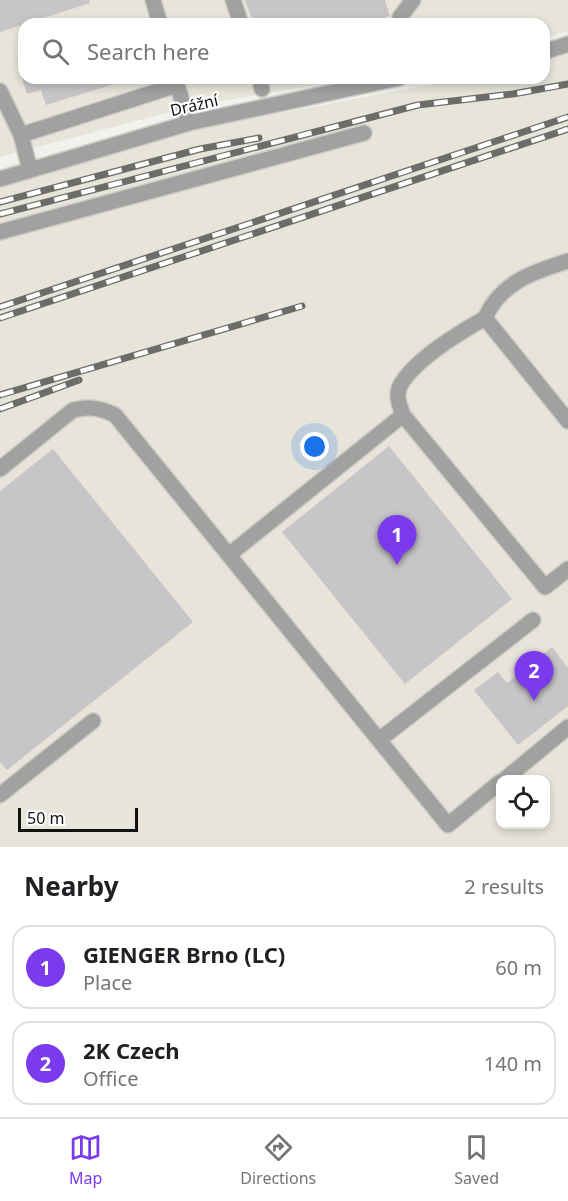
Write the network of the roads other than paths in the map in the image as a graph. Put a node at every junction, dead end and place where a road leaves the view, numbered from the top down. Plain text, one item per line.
1 (153, 0) edge
2 (233, 0) edge
3 (413, 0) edge
4 (158, 18) edge
5 (239, 18) edge
6 (399, 18) edge
7 (568, 44) edge
8 (550, 50) edge
9 (170, 84) edge
10 (177, 84) edge
11 (371, 84) edge
12 (0, 91) edge
13 (189, 123) junction
14 (364, 133) dead end
15 (21, 135) junction
16 (30, 170) junction
17 (0, 179) edge
18 (0, 232) edge
19 (568, 261) edge
20 (485, 318) junction
21 (403, 415) junction
22 (568, 421) edge
23 (0, 469) edge
24 (230, 554) junction
25 (568, 569) edge
26 (532, 620) dead end
27 (93, 721) dead end
28 (568, 727) edge
29 (379, 740) junction
30 (509, 775) edge
31 (496, 786) edge
32 (2, 790) edge

1 - 4 street
2 - 5 street
3 - 6 street
7 - 8 street
9 - 15 street
10 - 13 street
11 - 13 street, Drážní
12 - 15 street
13 - 16 street, Drážní
14 - 18 street
15 - 16 street
16 - 17 street, Drážní
19 - 20 street
20 - 21 street
20 - 22 street
21 - 24 street
21 - 25 street
23 - 24 street
24 - 29 street
26 - 29 street
27 - 32 street
28 - 30 street
29 - 31 street

